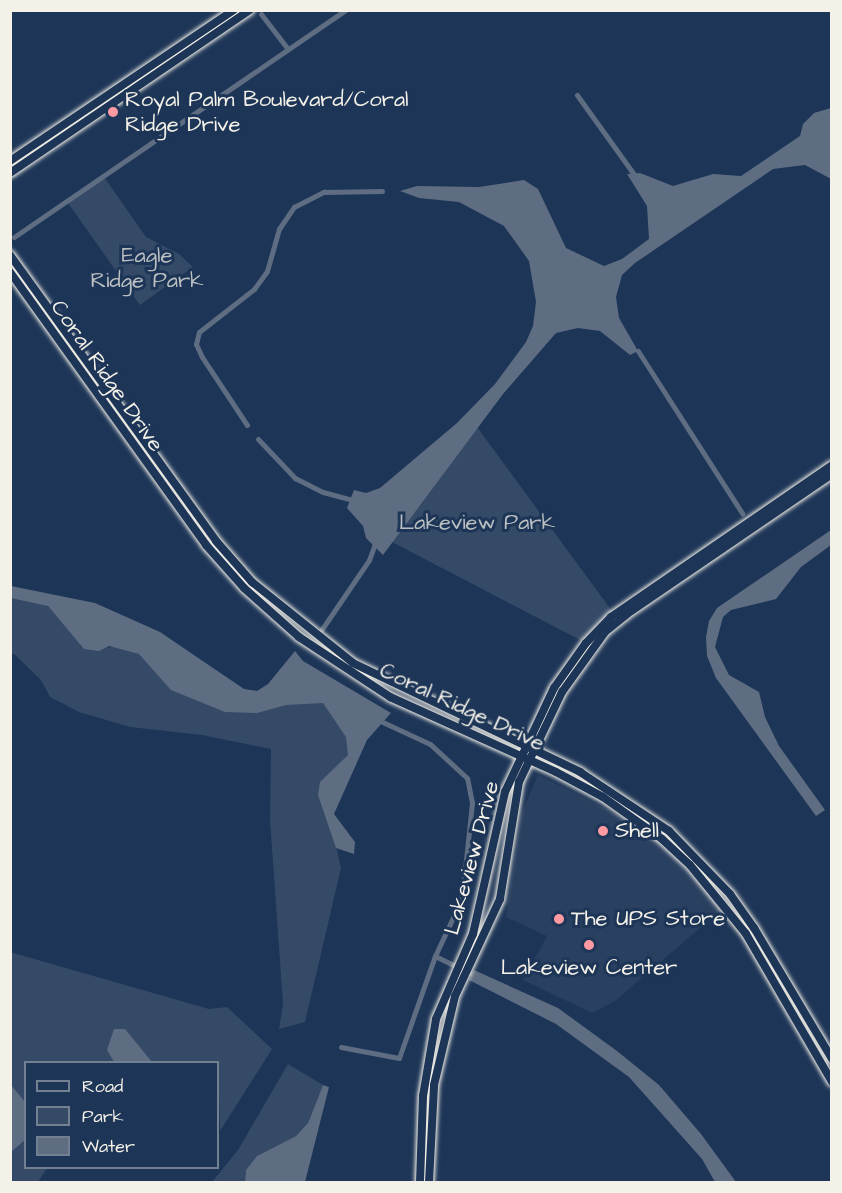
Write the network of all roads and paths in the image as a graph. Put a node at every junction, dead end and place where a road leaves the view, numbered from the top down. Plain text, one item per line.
1 (234, 10) edge
2 (250, 10) edge
3 (10, 161) edge
4 (10, 173) edge
5 (10, 255) edge
6 (10, 272) edge
7 (831, 465) edge
8 (831, 474) edge
9 (529, 748) junction
10 (525, 758) junction
11 (466, 960) junction
12 (457, 979) junction
13 (831, 1059) edge
14 (831, 1082) edge
15 (420, 1182) edge
16 (429, 1182) edge

1 - 3 main road
2 - 4 main road
5 - 9 main road, Coral Ridge Drive
6 - 10 main road, Coral Ridge Drive
7 - 9 main road, Lakeview Drive
8 - 9 main road, Lakeview Drive
9 - 10 main road, Lakeview Drive
9 - 13 main road, Coral Ridge Drive
10 - 11 main road, Lakeview Drive
10 - 11 main road, Lakeview Drive
10 - 14 main road, Coral Ridge Drive
11 - 12 main road, Lakeview Drive
12 - 15 main road, Lakeview Drive
12 - 16 main road, Lakeview Drive

